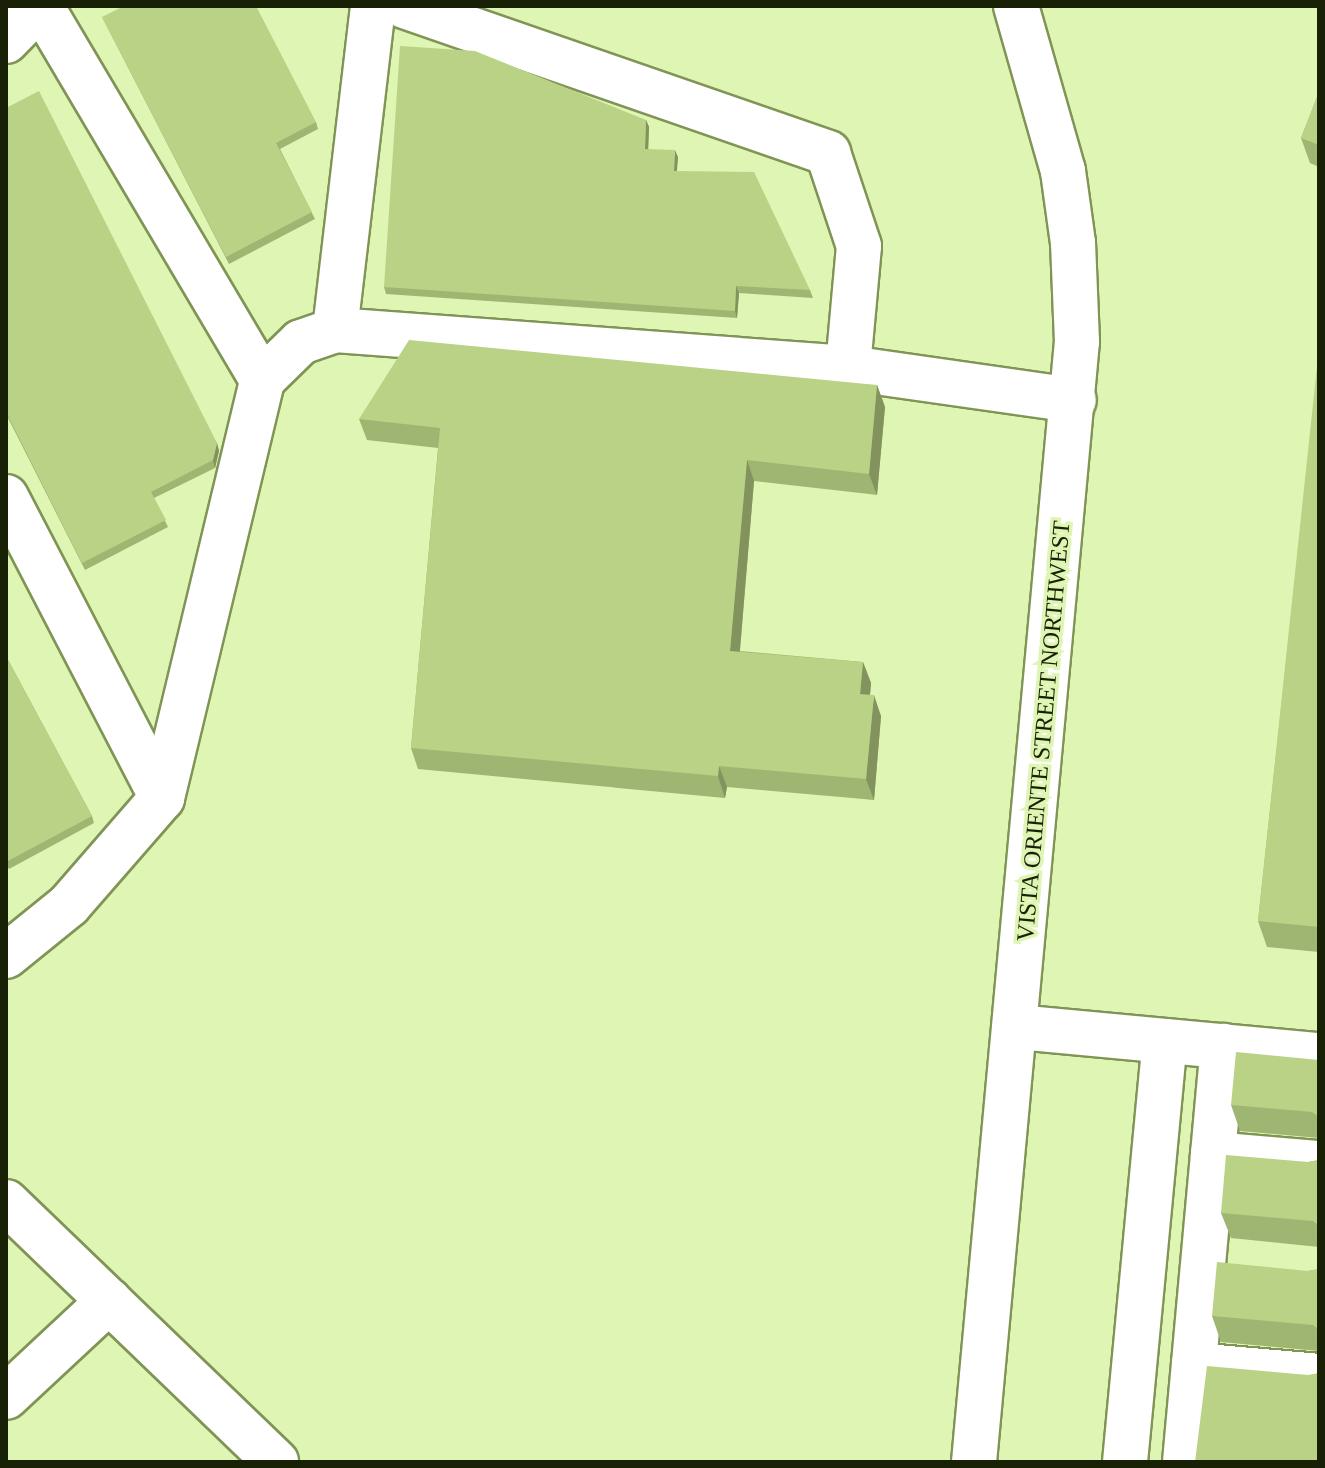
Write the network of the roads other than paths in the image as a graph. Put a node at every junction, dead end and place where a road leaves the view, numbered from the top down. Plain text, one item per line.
1 (41, 6) edge
2 (373, 6) edge
3 (404, 6) edge
4 (1016, 6) edge
5 (6, 41) edge
6 (335, 330) junction
7 (848, 368) junction
8 (262, 380) junction
9 (1074, 400) junction
10 (6, 497) edge
11 (162, 798) junction
12 (10, 943) edge
13 (1016, 1027) junction
14 (1165, 1041) junction
15 (1223, 1046) junction
16 (1319, 1055) edge
17 (1213, 1154) junction
18 (1319, 1163) edge
19 (6, 1202) edge
20 (1203, 1261) junction
21 (1246, 1265) edge
22 (109, 1301) junction
23 (1194, 1365) junction
24 (1319, 1376) edge
25 (6, 1397) edge
26 (276, 1462) edge
27 (974, 1462) edge
28 (1125, 1462) edge
29 (1185, 1462) edge

1 - 5 street
1 - 8 street
2 - 6 street
3 - 7 street
4 - 9 street, VISTA ORIENTE STREET NORTHWEST
6 - 7 street
6 - 8 street
7 - 9 street
8 - 11 street
9 - 13 street, VISTA ORIENTE STREET NORTHWEST
10 - 11 street
11 - 12 street
13 - 14 street
13 - 27 street, VISTA ORIENTE STREET NORTHWEST
14 - 15 street
14 - 28 street
15 - 16 street
15 - 17 street
17 - 18 street
17 - 20 street
19 - 22 street
20 - 21 street
20 - 23 street
22 - 25 street
22 - 26 street
23 - 24 street
23 - 29 street

